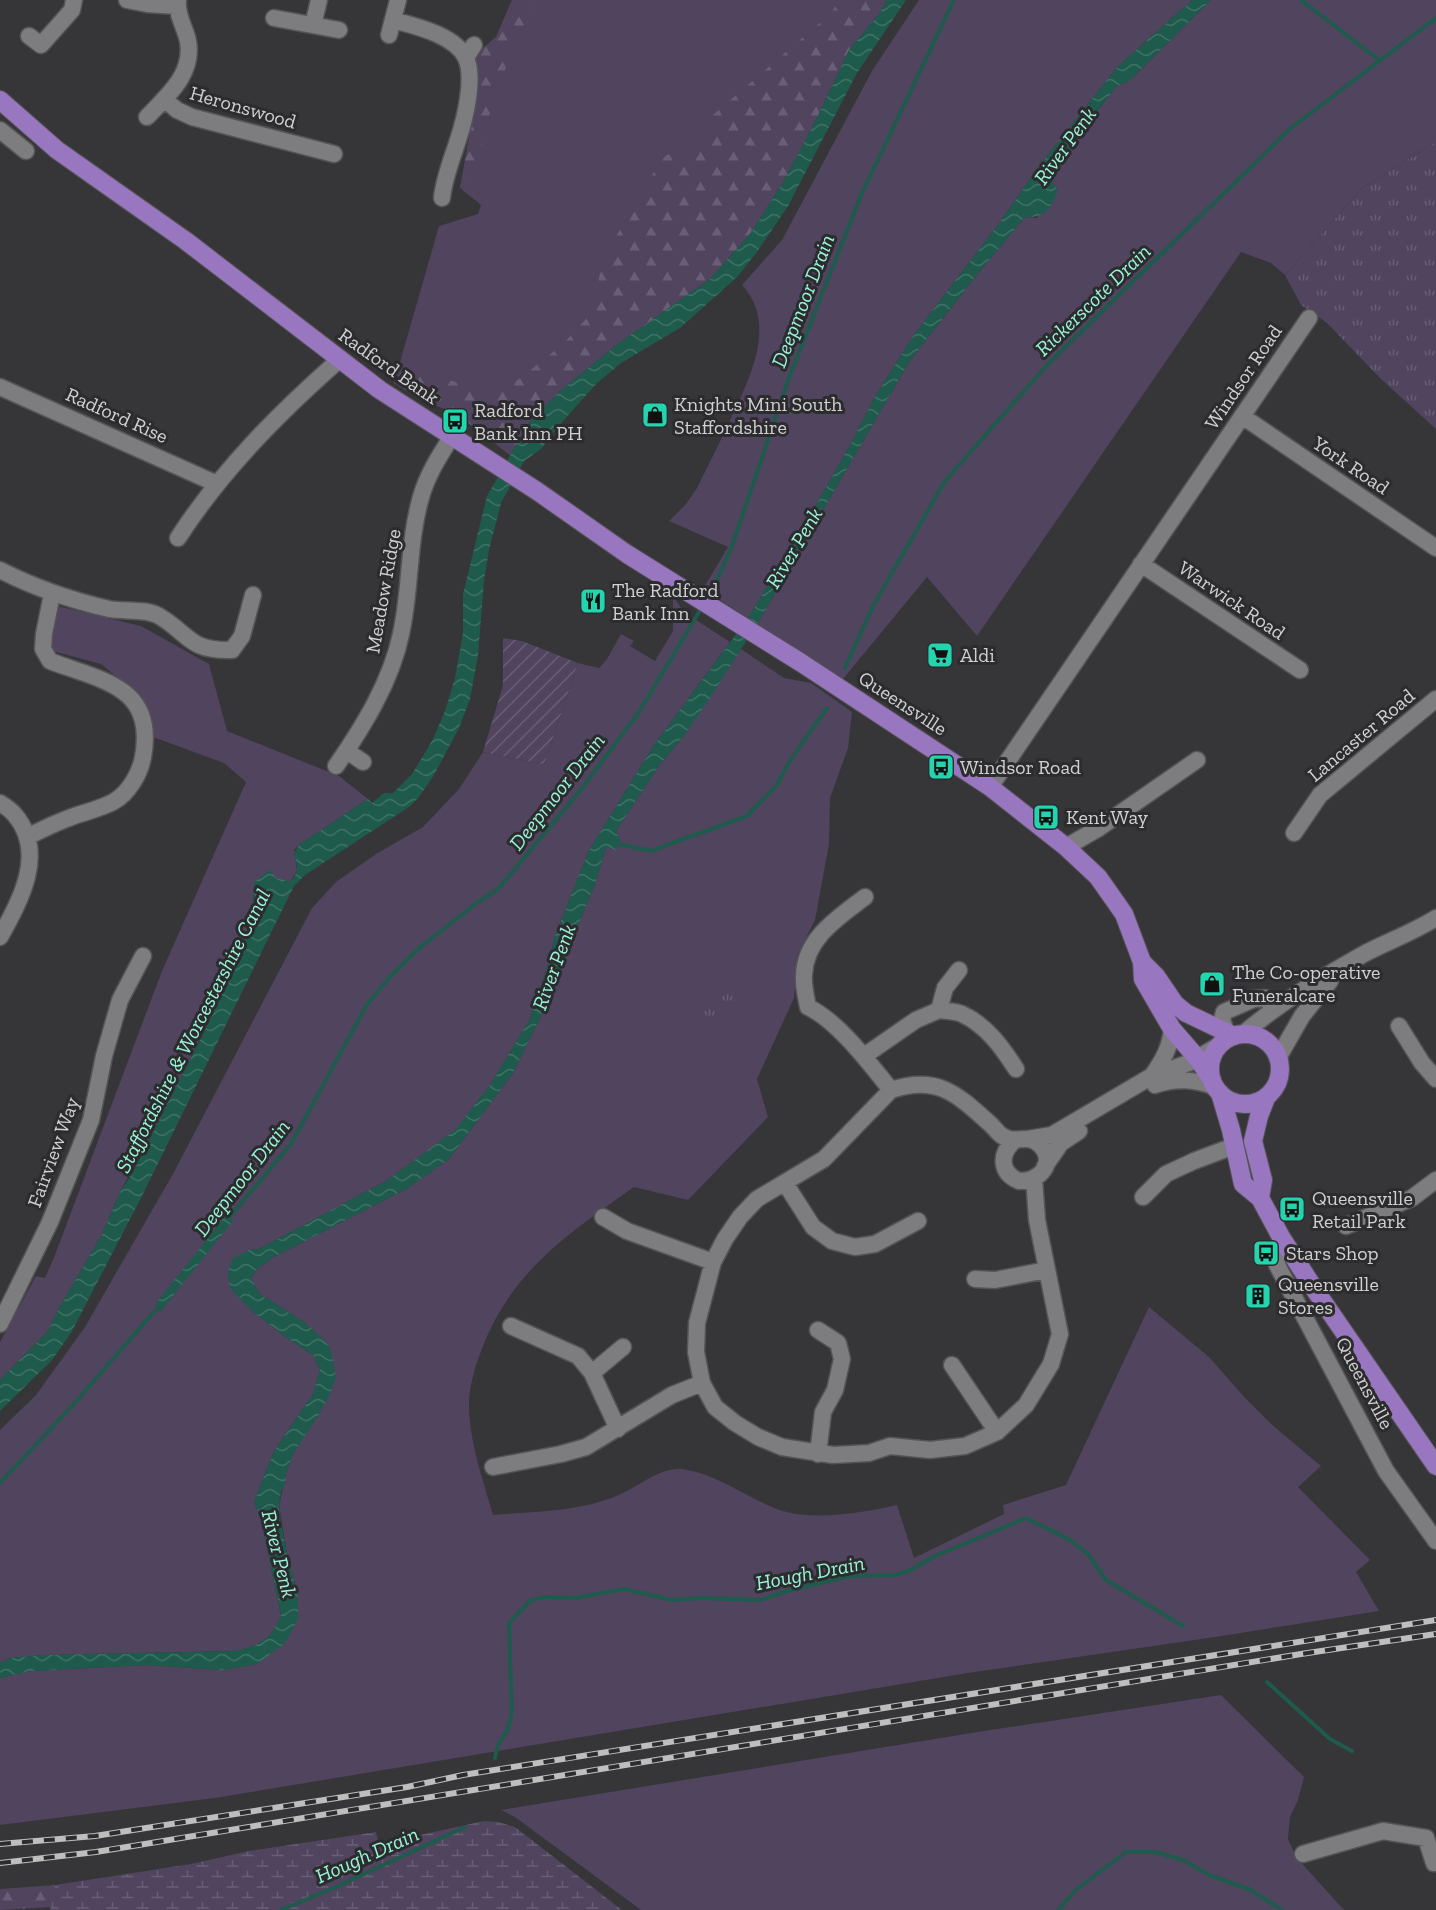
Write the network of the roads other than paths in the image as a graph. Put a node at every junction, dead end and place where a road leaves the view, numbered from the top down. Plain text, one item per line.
1 (74, 0) edge
2 (127, 0) edge
3 (319, 0) edge
4 (398, 0) edge
5 (177, 3) edge
6 (274, 18) dead end
7 (313, 25) junction
8 (339, 30) dead end
9 (29, 36) dead end
10 (164, 99) junction
11 (0, 100) edge
12 (147, 117) dead end
13 (0, 130) edge
14 (26, 151) dead end
15 (334, 154) dead end
16 (441, 188) dead end
17 (1309, 318) dead end
18 (339, 360) junction
19 (0, 387) edge
20 (1242, 416) junction
21 (452, 436) junction
22 (217, 484) junction
23 (178, 538) dead end
24 (1436, 548) edge
25 (1141, 564) junction
26 (0, 570) edge
27 (52, 594) junction
28 (253, 595) dead end
29 (1300, 670) dead end
30 (831, 683) joint
31 (1436, 699) edge
32 (347, 751) junction
33 (1197, 760) dead end
34 (363, 762) dead end
35 (336, 766) dead end
36 (990, 787) junction
37 (0, 803) edge
38 (1294, 833) dead end
39 (27, 837) junction
40 (1066, 847) junction
41 (865, 897) dead end
42 (1436, 918) edge
43 (0, 937) edge
44 (143, 956) dead end
45 (1142, 962) junction
46 (1341, 969) junction
47 (959, 970) dead end
48 (939, 1010) junction
49 (1271, 1011) junction
50 (1399, 1026) dead end
51 (1172, 1029) junction
52 (1230, 1037) junction
53 (864, 1056) junction
54 (1278, 1058) junction
55 (1197, 1059) junction
56 (1016, 1068) dead end
57 (1152, 1076) junction
58 (1436, 1079) edge
59 (1216, 1087) junction
60 (891, 1090) junction
61 (1266, 1098) junction
62 (1015, 1139) junction
63 (1234, 1146) junction
64 (1045, 1166) junction
65 (1436, 1180) edge
66 (785, 1183) junction
67 (1029, 1185) junction
68 (1143, 1197) dead end
69 (1260, 1198) junction
70 (603, 1217) dead end
71 (918, 1221) dead end
72 (1346, 1226) dead end
73 (1281, 1237) junction
74 (713, 1262) junction
75 (1047, 1270) junction
76 (975, 1279) dead end
77 (0, 1324) edge
78 (510, 1326) dead end
79 (818, 1330) dead end
80 (623, 1347) dead end
81 (952, 1365) dead end
82 (592, 1373) junction
83 (702, 1383) junction
84 (618, 1429) junction
85 (997, 1432) junction
86 (818, 1454) junction
87 (1436, 1466) edge
88 (490, 1468) dead end
89 (1436, 1540) edge
90 (1303, 1854) dead end
91 (1436, 1863) edge

1 - 9 street
2 - 5 street
3 - 7 street
4 - 16 street
5 - 10 street, Heronswood
6 - 7 street
7 - 8 street
10 - 12 street, Heronswood
10 - 15 street, Heronswood
11 - 18 highway, Radford Bank
13 - 14 street
17 - 20 street, Windsor Road
18 - 21 highway, Radford Bank
18 - 22 street
19 - 22 street, Radford Rise
20 - 24 street, York Road
20 - 25 street, Windsor Road
21 - 30 highway, Radford Bank
21 - 32 street, Meadow Ridge
22 - 23 street
25 - 29 street, Warwick Road
25 - 36 street, Windsor Road
26 - 27 street
27 - 28 street
27 - 39 street
30 - 36 highway, Queensville
31 - 38 street, Lancaster Road
32 - 34 street
32 - 35 street, Meadow Ridge
33 - 40 street
36 - 40 highway, Queensville
37 - 39 street
39 - 43 street
40 - 45 highway, Queensville
41 - 53 street
42 - 46 street
44 - 77 street, Fairview Way
45 - 51 highway, Queensville
45 - 52 highway
46 - 49 street
46 - 54 street
47 - 48 street
48 - 53 street
48 - 56 street
49 - 52 street
49 - 52 street
50 - 58 street
51 - 55 highway, Queensville
51 - 57 street
52 - 54 highway
52 - 55 street
52 - 59 highway
53 - 60 street
54 - 61 highway
55 - 57 street
55 - 59 highway, Queensville
57 - 62 street
59 - 61 highway
59 - 63 highway
59 - 64 street
60 - 62 street
60 - 66 street
61 - 69 highway
62 - 64 street
62 - 67 street
63 - 68 street
63 - 69 highway
64 - 67 street
65 - 72 street
66 - 71 street
66 - 74 street
67 - 75 street
69 - 73 highway
70 - 74 street
73 - 87 highway
73 - 89 street, Queensville
74 - 83 street
75 - 76 street
75 - 85 street
78 - 82 street
79 - 86 street
80 - 82 street
81 - 85 street
82 - 84 street
83 - 84 street
83 - 86 street
84 - 88 street
85 - 86 street
90 - 91 street

